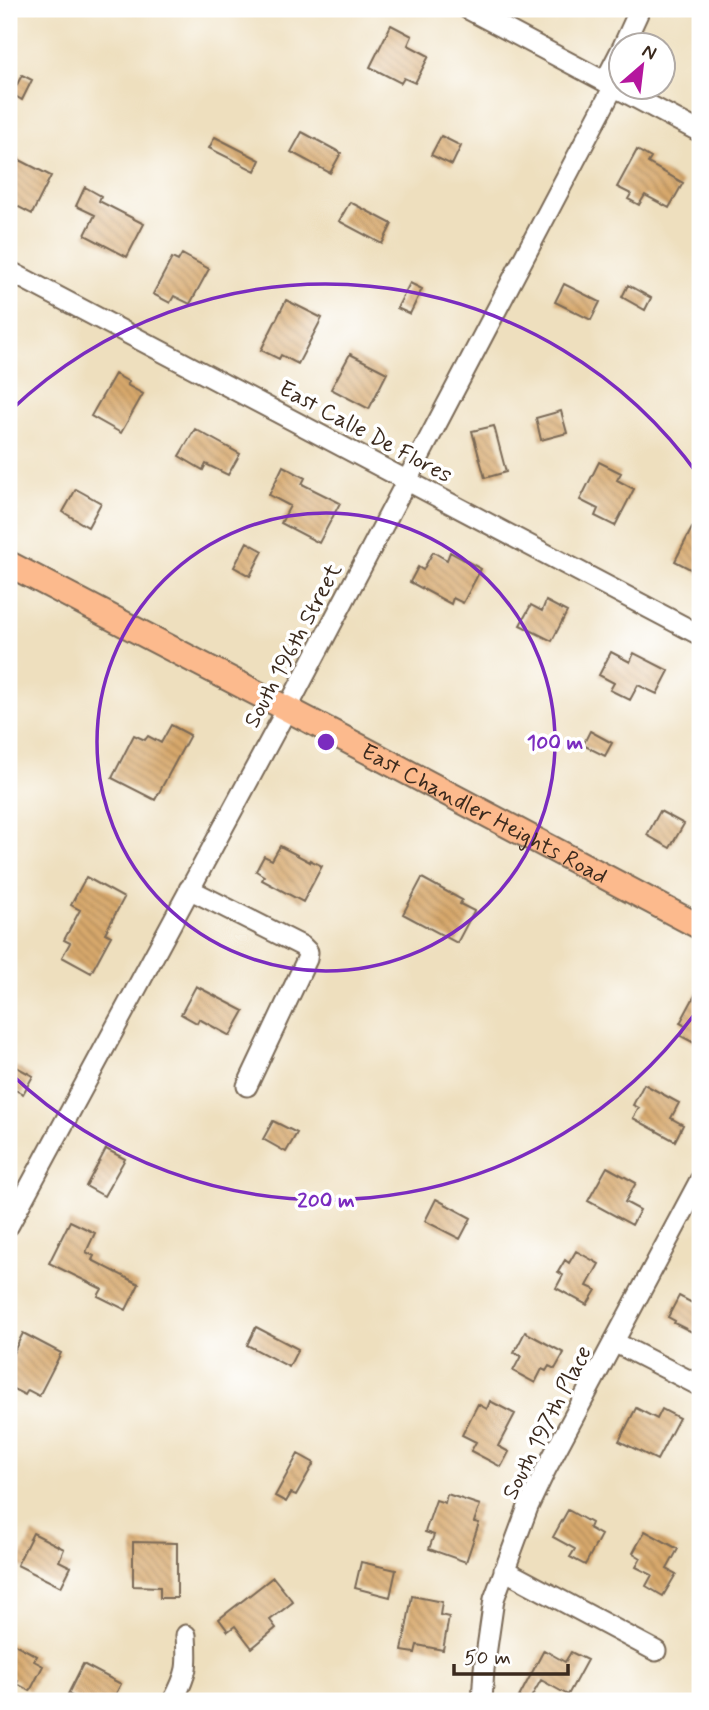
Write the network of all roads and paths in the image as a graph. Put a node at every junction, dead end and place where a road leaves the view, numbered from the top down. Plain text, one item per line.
1 (468, 9) edge
2 (640, 9) edge
3 (629, 32) edge
4 (608, 83) edge
5 (608, 88) edge
6 (644, 102) edge
7 (700, 132) edge
8 (9, 271) edge
9 (406, 480) junction
10 (9, 564) edge
11 (700, 635) edge
12 (287, 709) junction
13 (189, 889) junction
14 (700, 927) edge
15 (247, 1086) dead end
16 (700, 1180) edge
17 (9, 1225) edge
18 (614, 1342) junction
19 (700, 1386) edge
20 (504, 1570) junction
21 (186, 1634) dead end
22 (656, 1651) dead end
23 (173, 1701) edge
24 (482, 1701) edge

1 - 4 street
2 - 3 street, South 196th Street
5 - 9 street, South 196th Street
6 - 7 street
8 - 9 street, East Calle De Flores
9 - 11 street, East Calle De Flores
9 - 12 street, South 196th Street
10 - 12 main road, East Chandler Heights Road
12 - 13 street, South 196th Street
12 - 14 main road, East Chandler Heights Road
13 - 15 street
13 - 17 street, South 196th Street
16 - 18 street, South 197th Place
18 - 19 street
18 - 20 street, South 197th Place
20 - 22 street
20 - 24 street, South 197th Place
21 - 23 street

